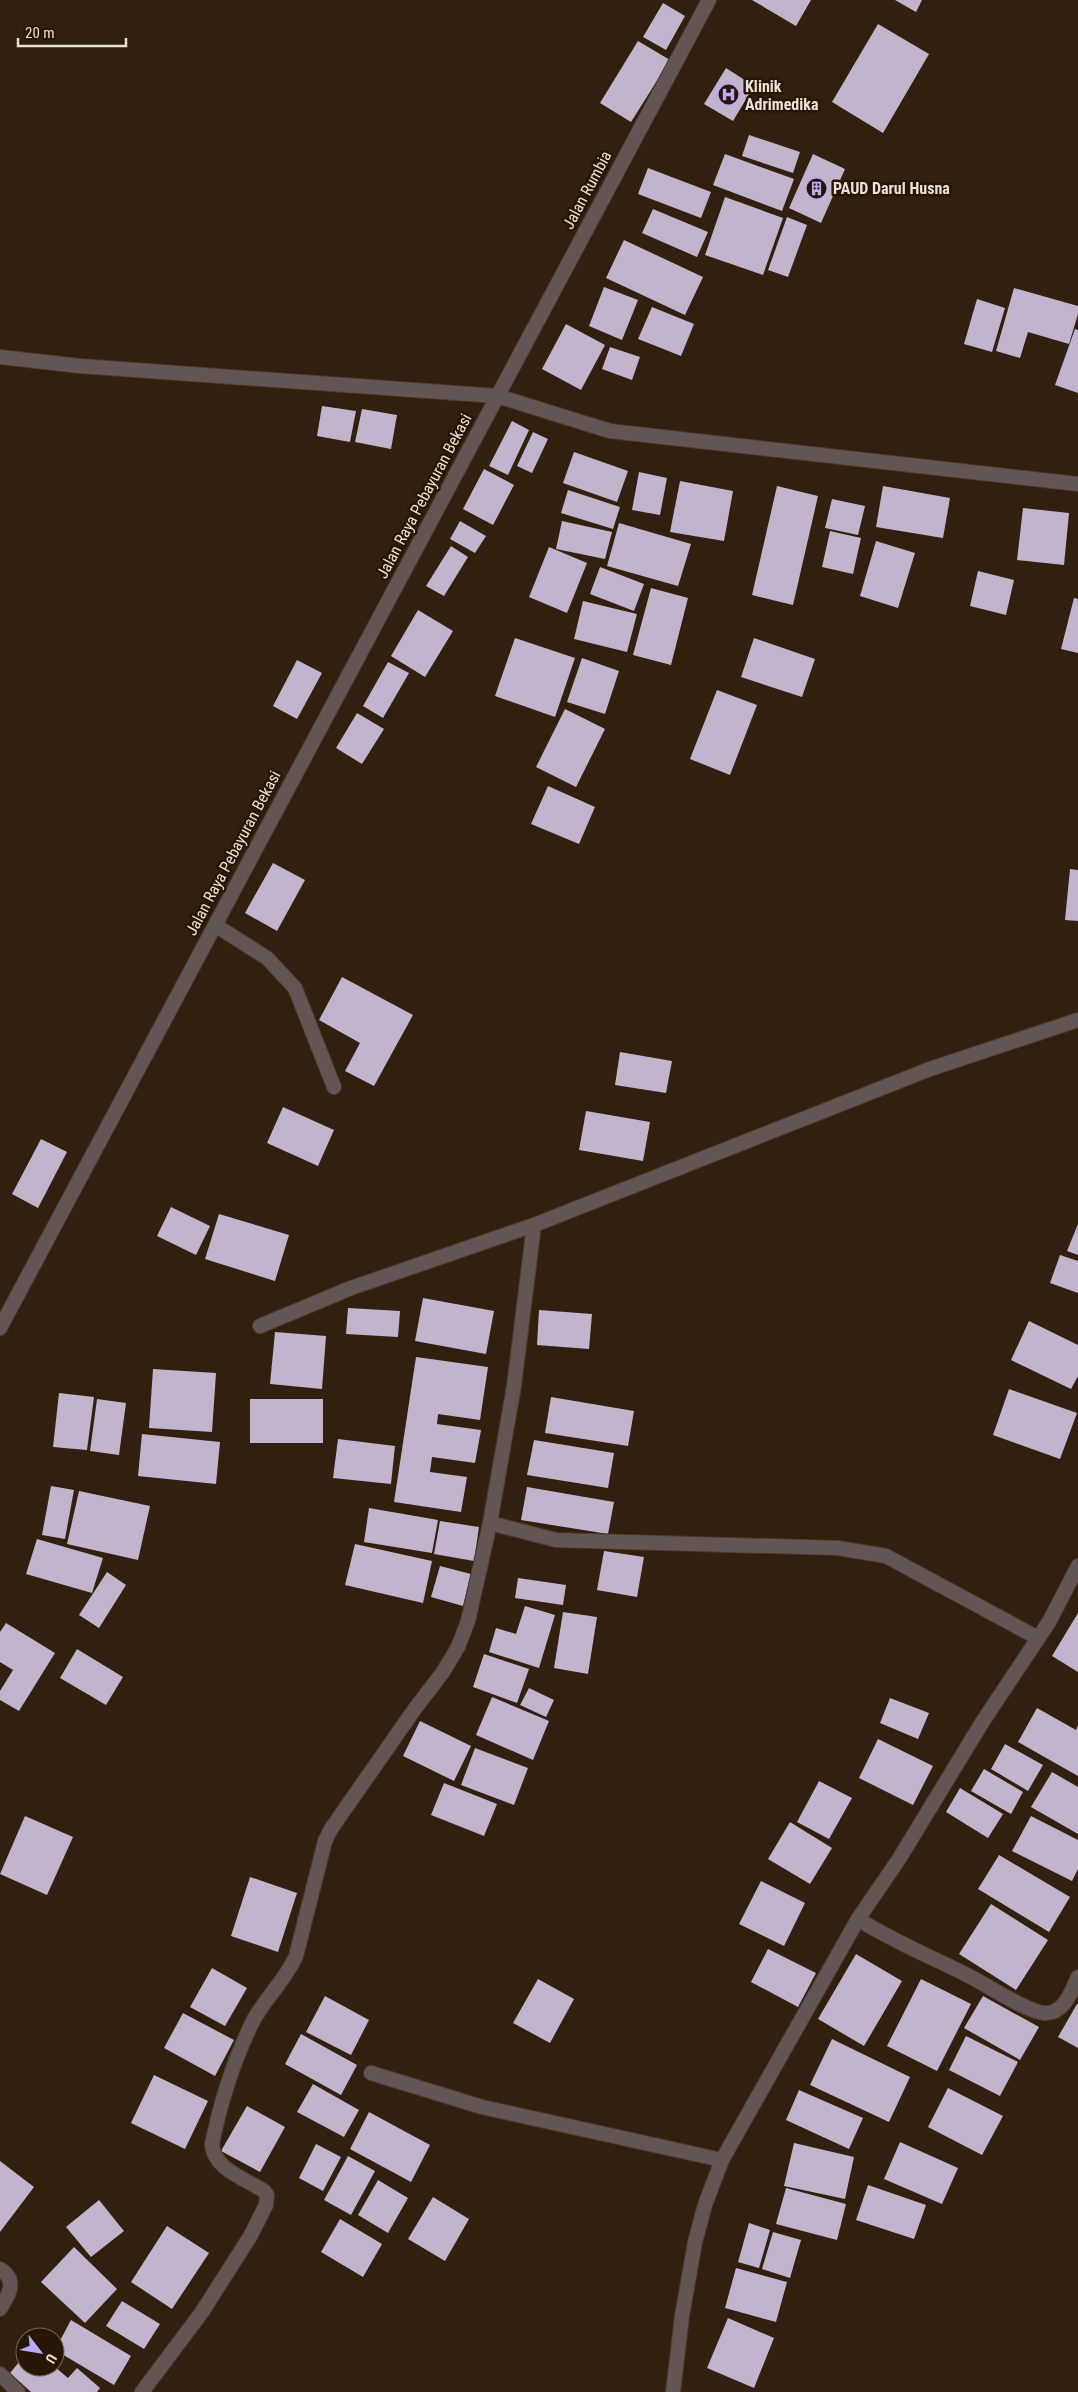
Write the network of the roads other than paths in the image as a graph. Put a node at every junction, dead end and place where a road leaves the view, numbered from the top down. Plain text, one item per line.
1 (708, 0) edge
2 (0, 357) edge
3 (497, 396) junction
4 (1078, 484) edge
5 (215, 924) junction
6 (1078, 1020) edge
7 (334, 1087) dead end
8 (534, 1225) junction
9 (260, 1326) dead end
10 (0, 1328) edge
11 (490, 1523) junction
12 (1078, 1566) edge
13 (1038, 1638) junction
14 (858, 1918) junction
15 (1078, 1977) edge
16 (371, 2073) dead end
17 (722, 2160) junction
18 (0, 2269) edge
19 (0, 2309) edge
20 (0, 2374) edge
21 (18, 2392) edge
22 (142, 2392) edge
23 (673, 2392) edge

1 - 3 street, Jalan Rumbia
2 - 3 street
3 - 4 street
3 - 5 street, Jalan Raya Pebayuran Bekasi
5 - 7 street
5 - 10 street, Jalan Raya Pebayuran Bekasi
6 - 8 street
8 - 9 street
8 - 11 street
11 - 13 street
11 - 22 street
12 - 13 street
13 - 14 street
14 - 15 street
14 - 17 street
16 - 17 street
17 - 23 street
18 - 19 street
20 - 21 street

